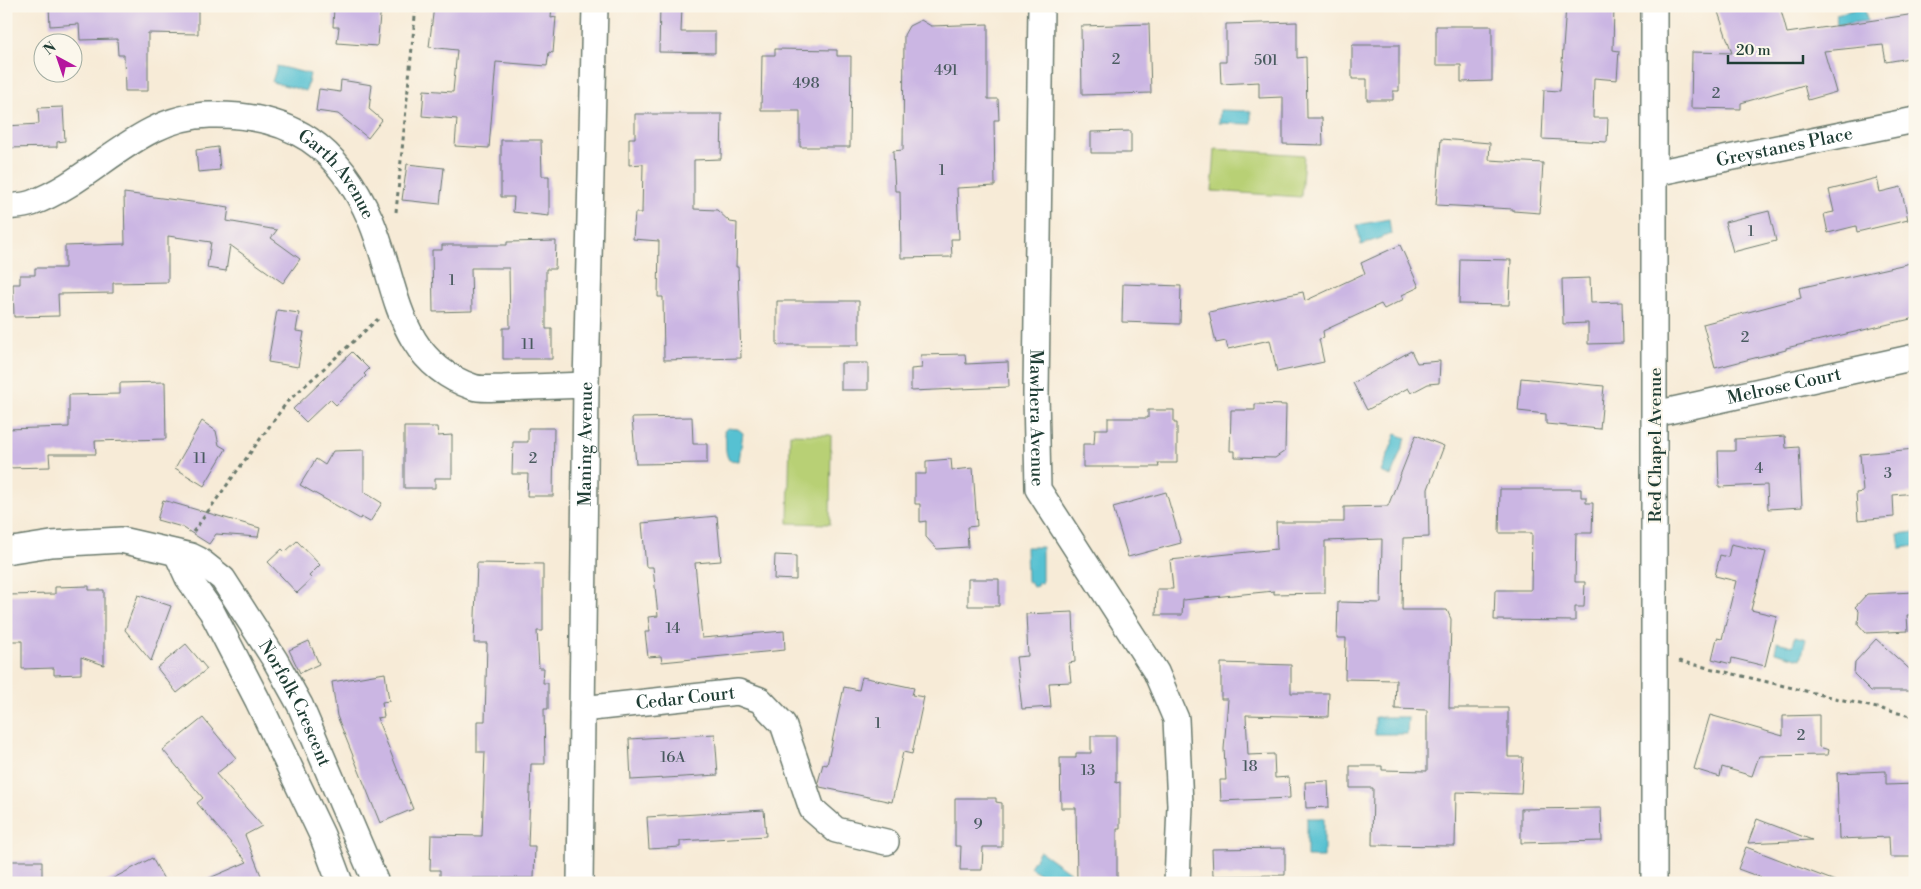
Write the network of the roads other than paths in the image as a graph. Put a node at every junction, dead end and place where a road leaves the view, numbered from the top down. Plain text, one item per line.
1 (595, 6) edge
2 (1041, 6) edge
3 (1654, 6) edge
4 (1915, 120) edge
5 (1655, 173) junction
6 (6, 207) edge
7 (1915, 357) edge
8 (586, 385) junction
9 (1655, 414) junction
10 (6, 551) edge
11 (177, 554) junction
12 (582, 709) junction
13 (886, 842) dead end
14 (580, 882) edge
15 (340, 883) edge
16 (376, 883) edge
17 (1177, 883) edge
18 (1654, 883) edge

1 - 8 street, Maning Avenue
2 - 17 street, Mawhera Avenue
3 - 5 street, Red Chapel Avenue
4 - 5 street, Greystanes Place
5 - 9 street, Red Chapel Avenue
6 - 8 street, Garth Avenue
7 - 9 street, Melrose Court
8 - 12 street, Maning Avenue
9 - 18 street, Red Chapel Avenue
10 - 11 street, Norfolk Crescent
11 - 15 street, Norfolk Crescent
11 - 16 street, Norfolk Crescent
12 - 13 street, Cedar Court
12 - 14 street, Maning Avenue

